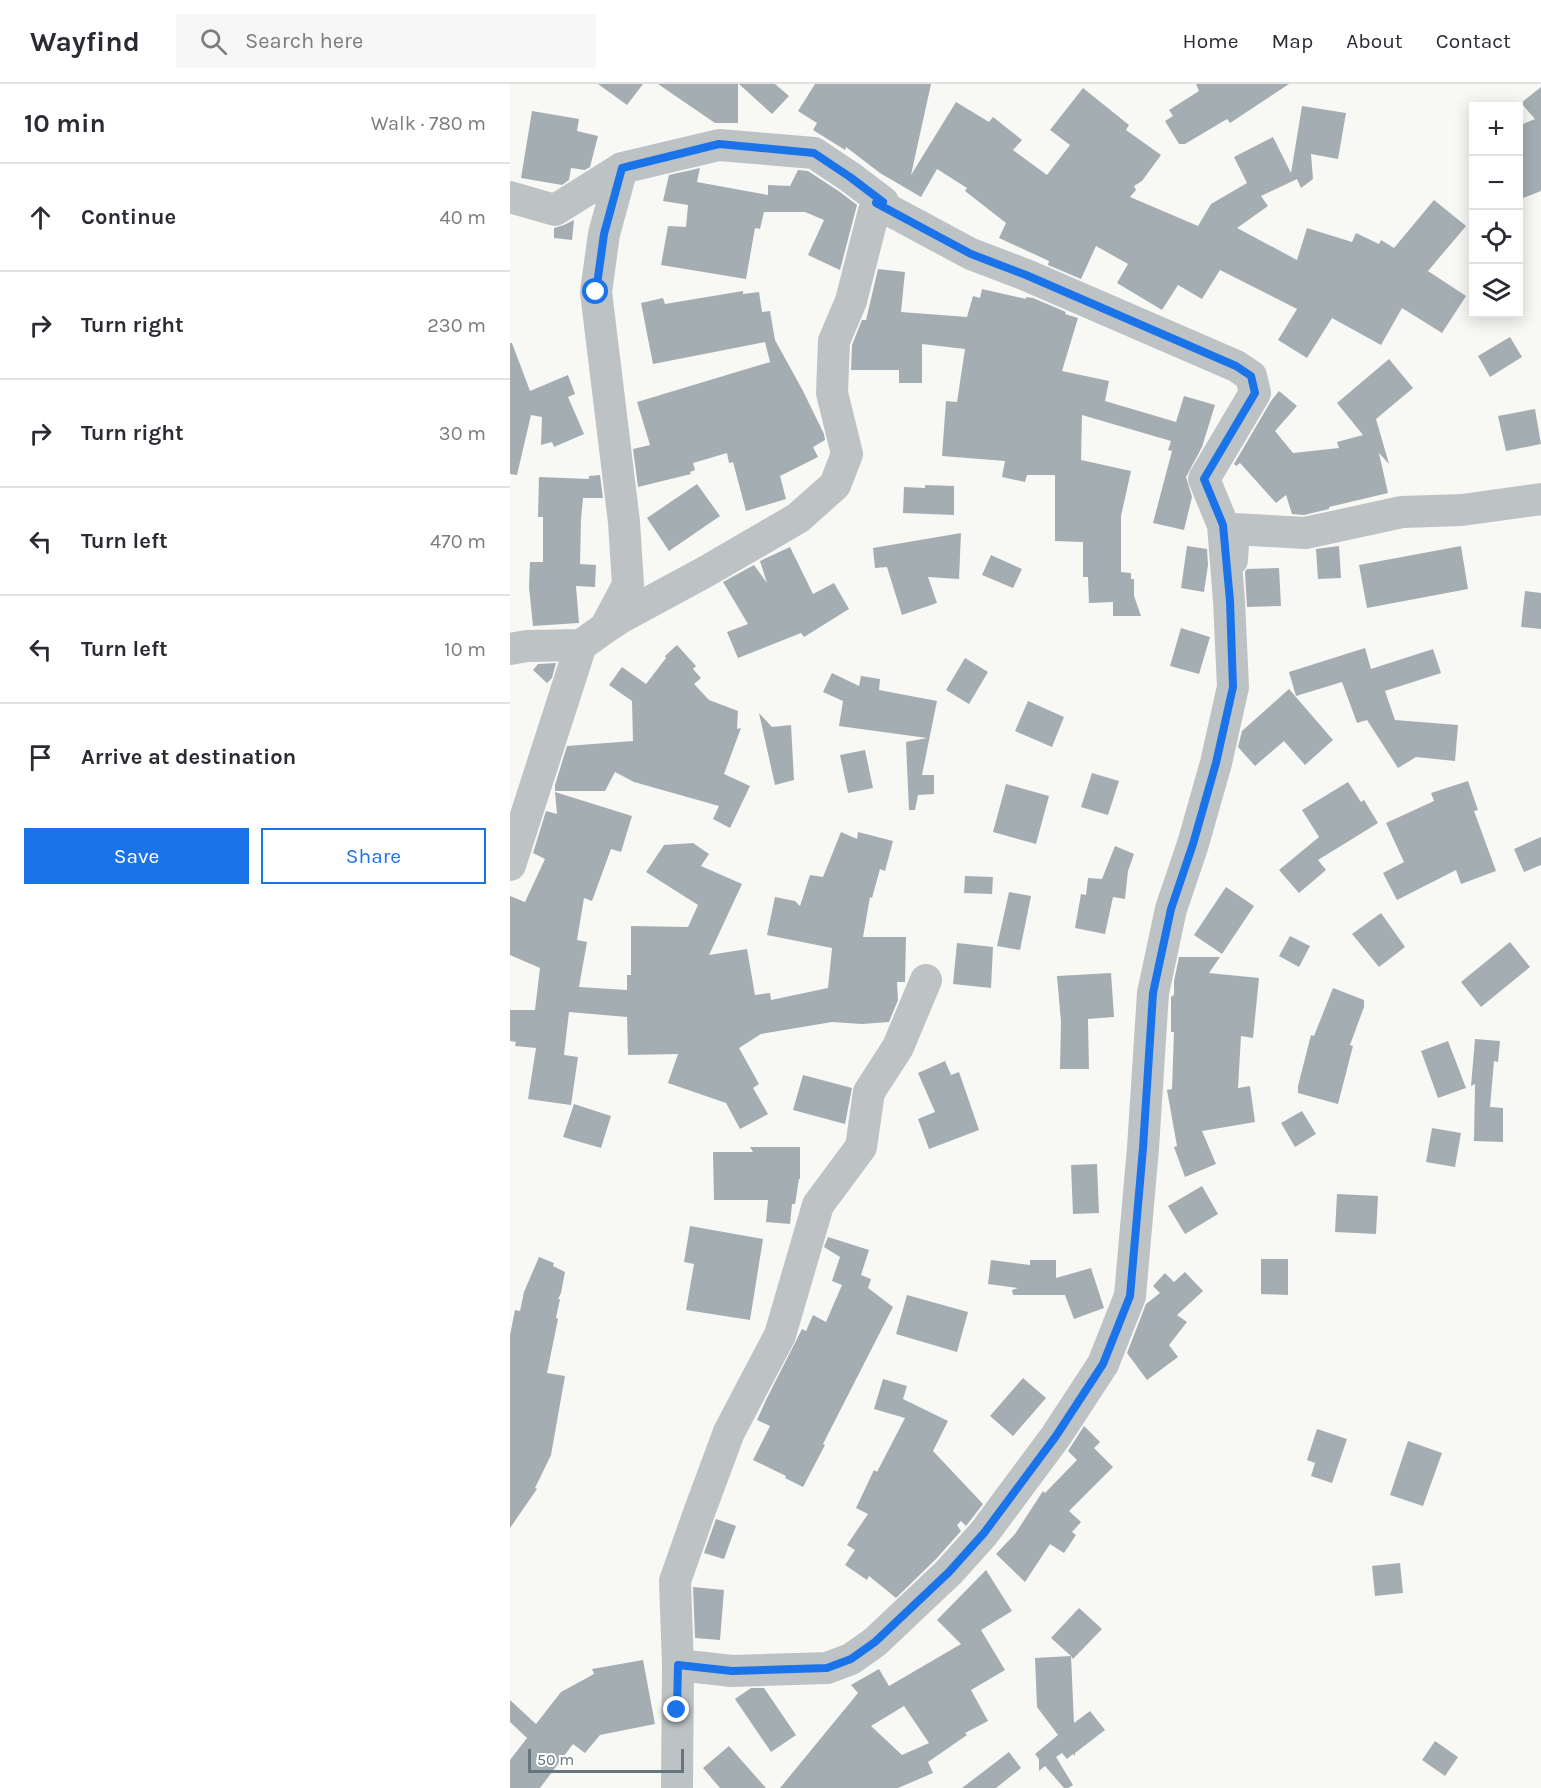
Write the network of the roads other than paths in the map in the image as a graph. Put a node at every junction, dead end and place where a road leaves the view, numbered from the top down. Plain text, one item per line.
1 (622, 168) junction
2 (510, 197) edge
3 (876, 203) junction
4 (1541, 500) edge
5 (1230, 601) junction
6 (593, 637) junction
7 (510, 649) edge
8 (510, 865) edge
9 (927, 980) dead end
10 (678, 1665) junction
11 (677, 1788) edge

1 - 2 street
1 - 3 street
1 - 6 street
3 - 5 street
3 - 6 street
4 - 5 street
5 - 10 street
6 - 7 street
6 - 8 street
9 - 10 street
10 - 11 street

